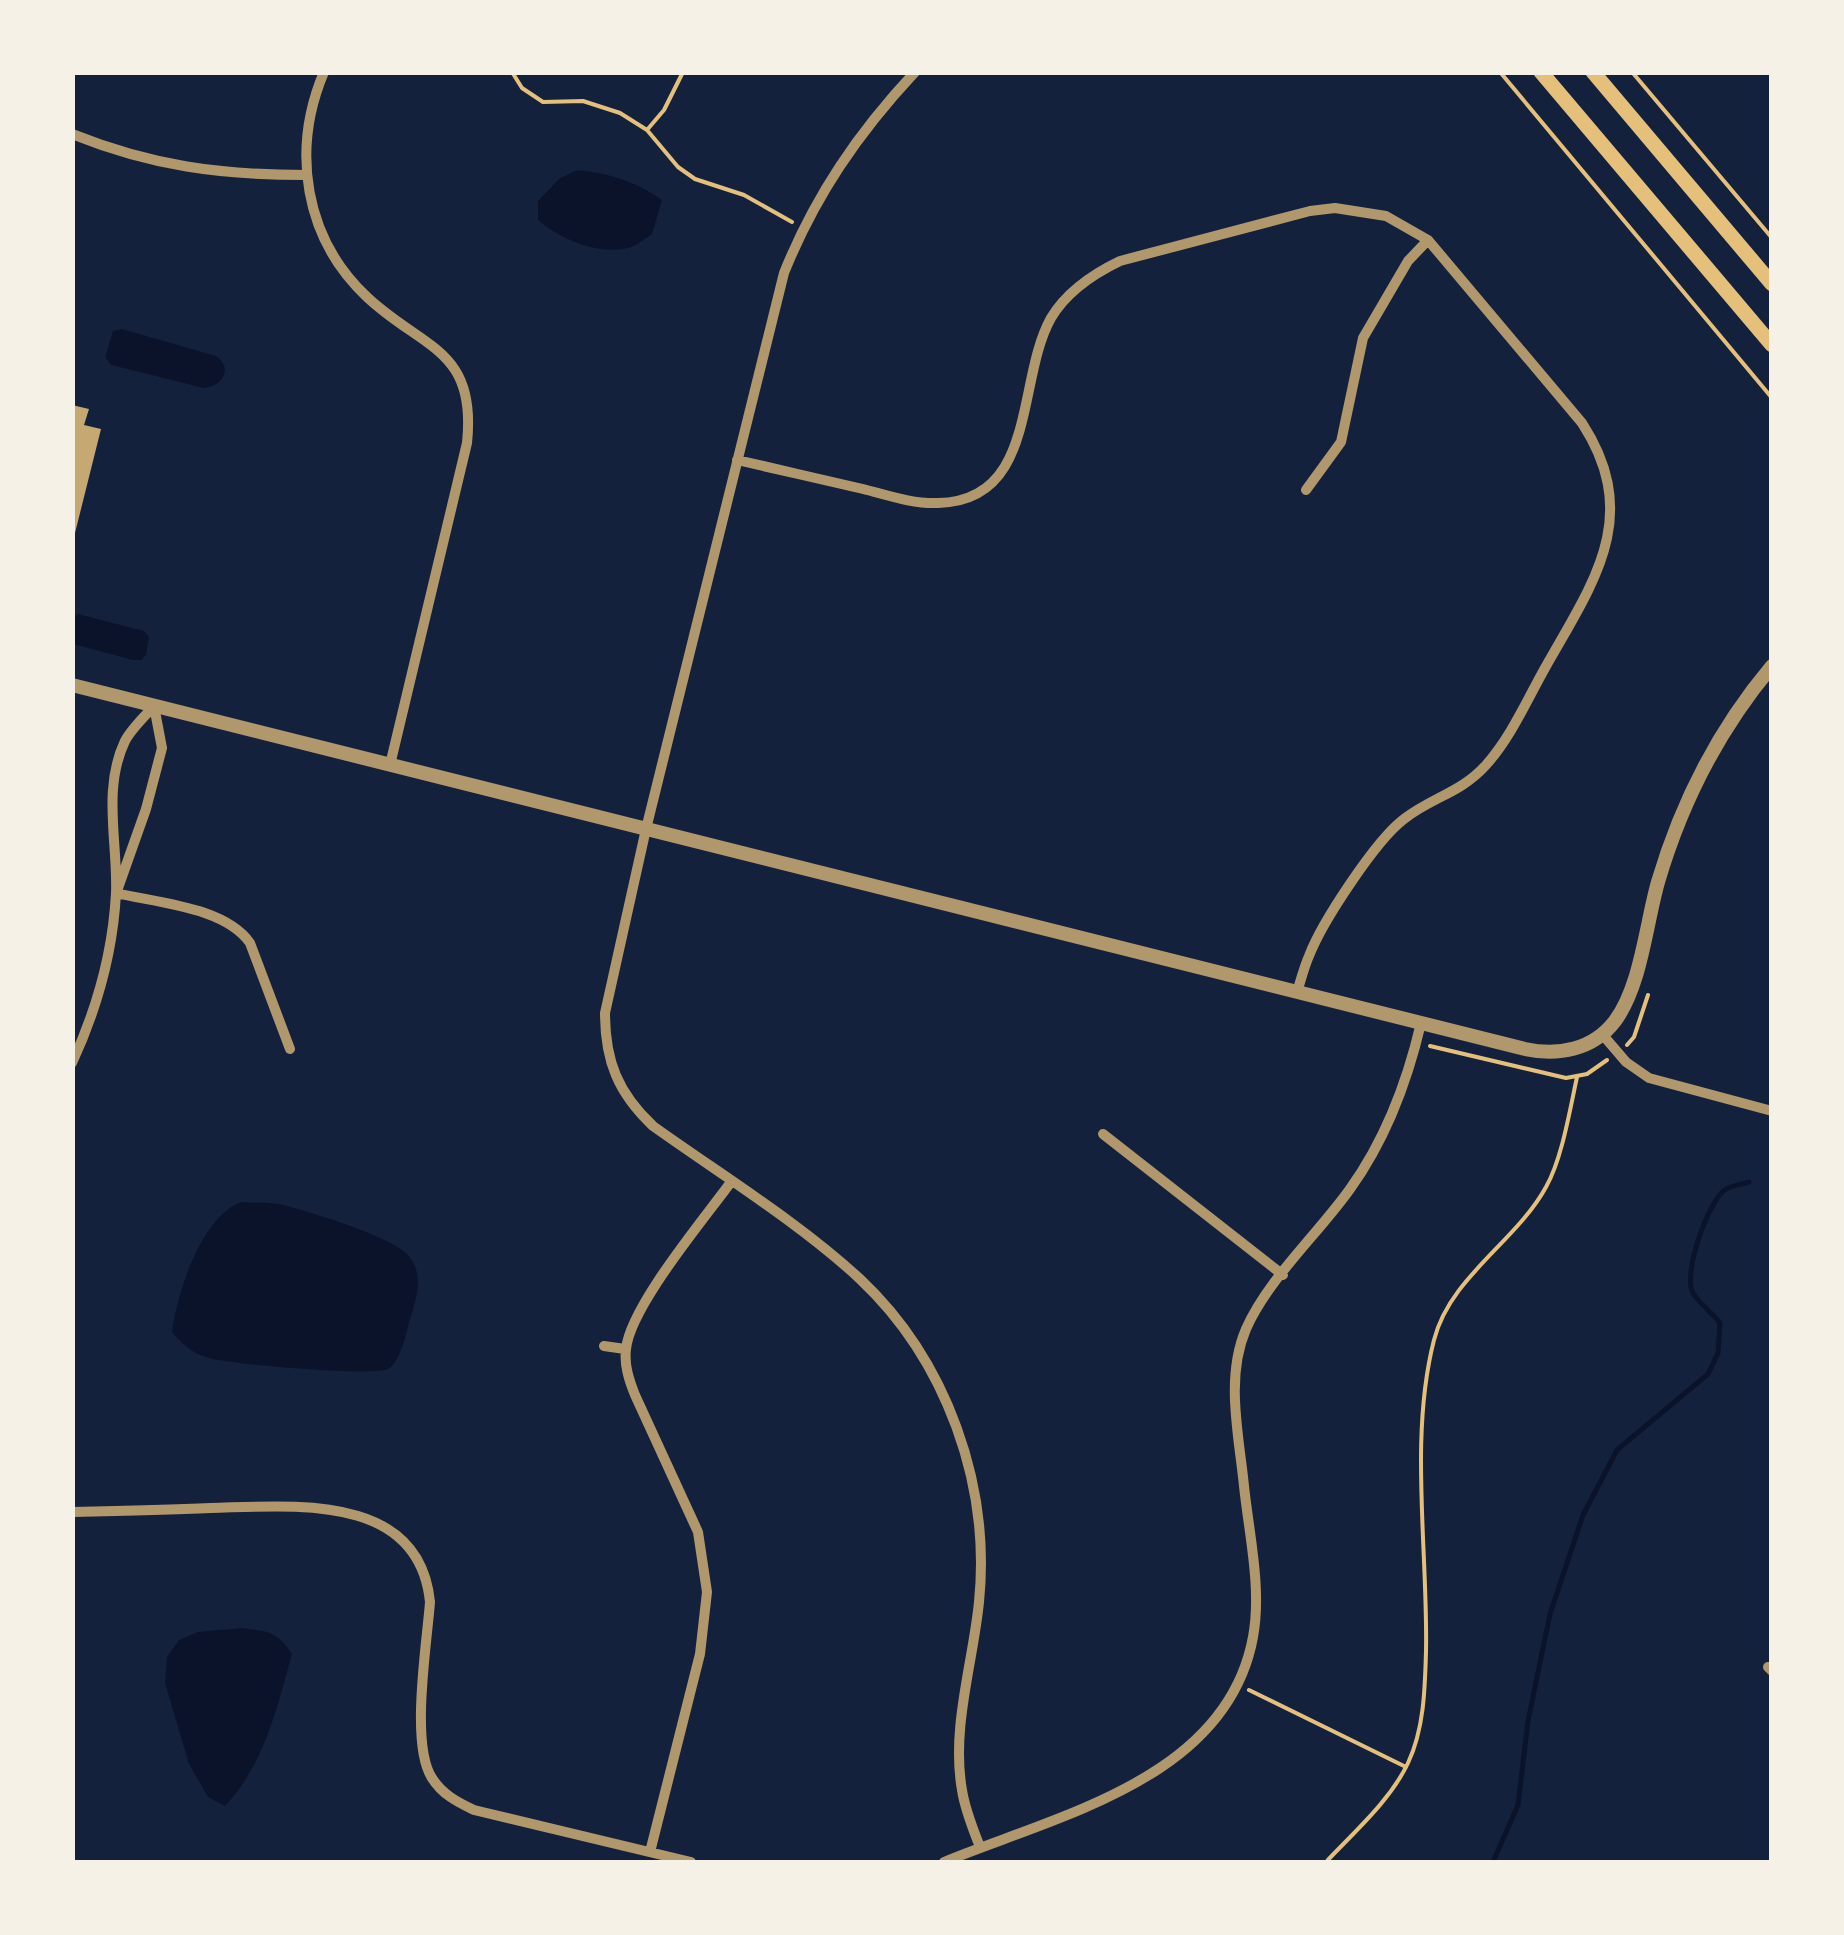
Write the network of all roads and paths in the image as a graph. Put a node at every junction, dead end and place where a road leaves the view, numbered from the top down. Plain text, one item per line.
1 (324, 72) edge
2 (512, 72) edge
3 (683, 72) edge
4 (915, 72) edge
5 (1500, 72) edge
6 (1541, 72) edge
7 (1593, 72) edge
8 (1632, 72) edge
9 (647, 130) junction
10 (72, 134) edge
11 (306, 176) junction
12 (802, 228) junction
13 (1772, 238) edge
14 (1428, 240) junction
15 (1772, 284) edge
16 (1772, 345) edge
17 (1772, 398) edge
18 (737, 460) junction
19 (1306, 490) dead end
20 (1772, 666) edge
21 (72, 685) edge
22 (154, 706) junction
23 (390, 764) junction
24 (646, 829) junction
25 (116, 893) junction
26 (1651, 986) dead end
27 (1297, 992) junction
28 (1421, 1023) junction
29 (1602, 1034) junction
30 (1629, 1044) dead end
31 (290, 1049) dead end
32 (72, 1063) edge
33 (1577, 1077) dead end
34 (1772, 1111) edge
35 (1103, 1134) dead end
36 (731, 1182) junction
37 (1283, 1275) junction
38 (604, 1346) dead end
39 (626, 1349) junction
40 (72, 1512) edge
41 (1238, 1684) junction
42 (1406, 1768) junction
43 (980, 1847) junction
44 (650, 1852) junction
45 (691, 1862) edge
46 (944, 1862) edge
47 (1326, 1862) edge

1 - 11 street
2 - 9 path
3 - 9 path
4 - 12 street
5 - 17 path
6 - 16 main road
7 - 15 main road
8 - 13 path
9 - 12 path
10 - 11 street
11 - 23 street
12 - 18 street
14 - 18 street
14 - 19 street
14 - 27 street
18 - 24 street
20 - 29 street
21 - 22 street
22 - 23 street
22 - 25 street
22 - 25 street
23 - 24 street
24 - 27 street
24 - 36 street
25 - 31 street
25 - 32 street
26 - 30 path
27 - 28 street
28 - 29 street
28 - 37 street
29 - 34 street
33 - 42 path
35 - 37 street
36 - 39 street
36 - 43 street
37 - 41 street
38 - 39 street
39 - 44 street
40 - 44 street
41 - 42 path
41 - 43 street
42 - 47 path
43 - 46 street
44 - 45 street

